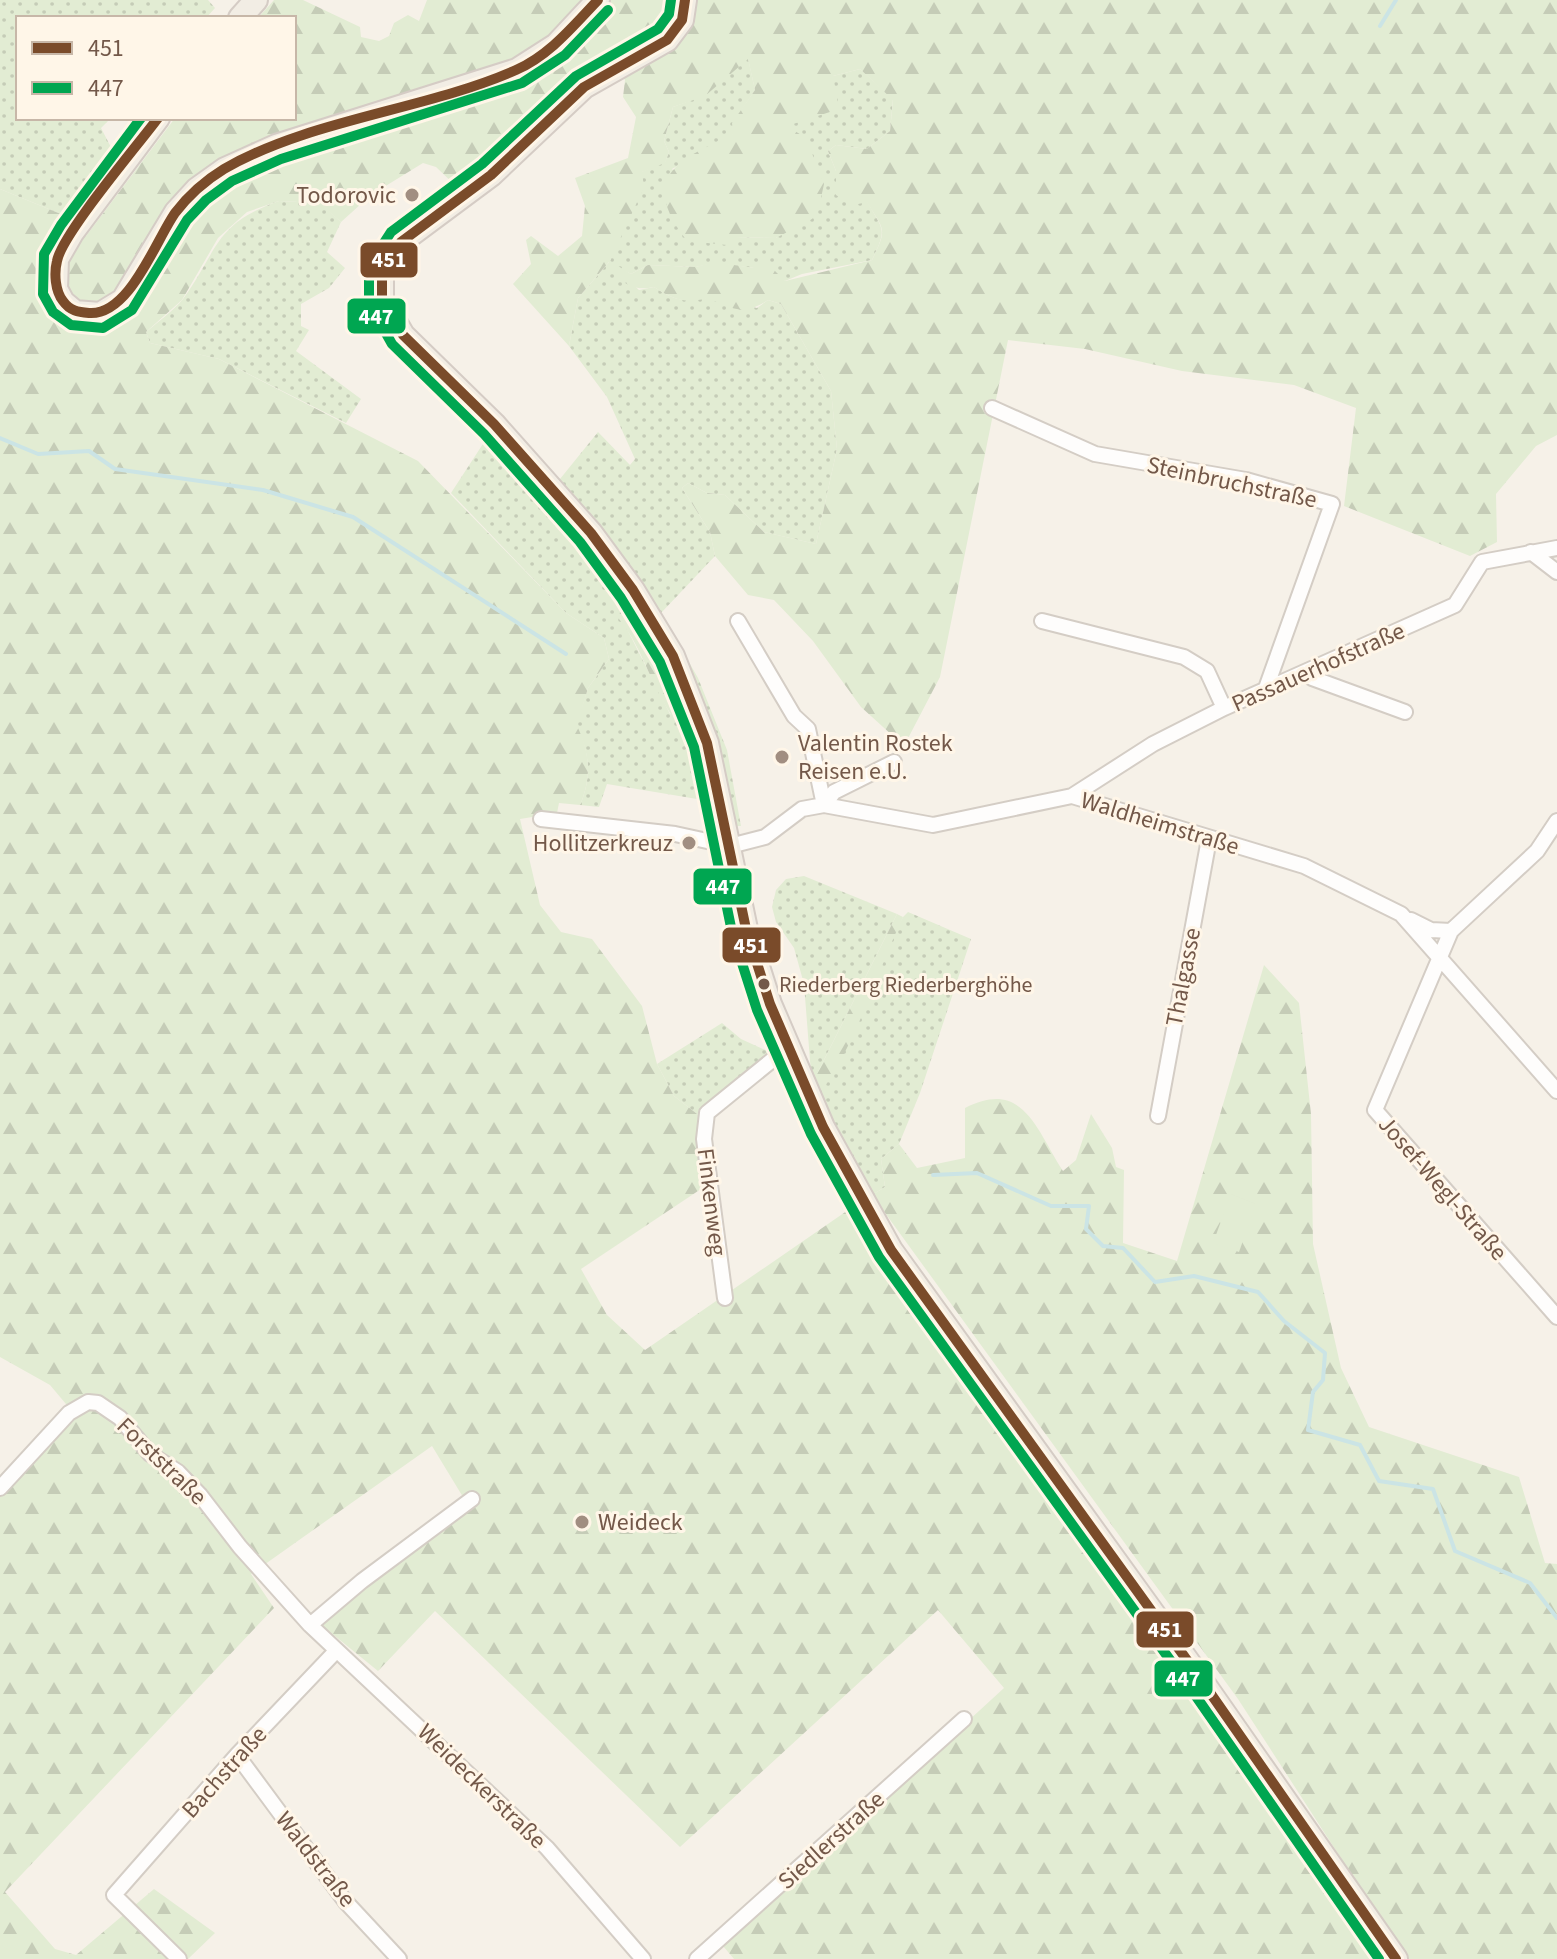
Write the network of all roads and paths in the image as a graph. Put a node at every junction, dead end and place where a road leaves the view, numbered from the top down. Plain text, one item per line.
1 (256, 0) edge
2 (598, 0) edge
3 (685, 0) edge
4 (242, 16) edge
5 (157, 120) edge
6 (992, 408) dead end
7 (1557, 548) edge
8 (1531, 552) junction
9 (1557, 572) edge
10 (738, 621) dead end
11 (1042, 621) dead end
12 (1308, 672) junction
13 (1265, 691) junction
14 (1224, 708) junction
15 (1405, 712) dead end
16 (894, 762) dead end
17 (1072, 796) junction
18 (824, 805) junction
19 (541, 819) dead end
20 (1557, 821) edge
21 (1209, 839) junction
22 (730, 846) junction
23 (1401, 914) junction
24 (1451, 931) junction
25 (1439, 958) junction
26 (787, 1048) junction
27 (1557, 1091) edge
28 (1158, 1116) dead end
29 (725, 1298) dead end
30 (1557, 1317) edge
31 (0, 1488) edge
32 (472, 1499) dead end
33 (310, 1625) junction
34 (336, 1651) junction
35 (964, 1719) dead end
36 (237, 1755) junction
37 (179, 1959) edge
38 (399, 1959) edge
39 (643, 1959) edge
40 (697, 1959) edge
41 (1396, 1959) edge

1 - 4 main road
2 - 5 main road
3 - 22 main road
6 - 13 street, Steinbruchstraße
7 - 8 street, Passauerhofstraße
8 - 9 street
8 - 12 street, Passauerhofstraße
10 - 18 street
11 - 14 street
12 - 13 street, Passauerhofstraße
12 - 15 street
13 - 14 street, Passauerhofstraße
14 - 17 street, Passauerhofstraße
16 - 18 street
17 - 18 street, Waldheimstraße
17 - 21 street, Waldheimstraße
18 - 22 street
19 - 22 street
20 - 24 street
21 - 23 street, Waldheimstraße
21 - 28 street, Thalgasse
22 - 26 main road
23 - 24 street, Waldheimstraße
23 - 25 street, Waldheimstraße
24 - 25 street
25 - 27 street, Waldheimstraße
25 - 30 street, Josef-Wegl-Straße
26 - 29 street, Finkenweg
26 - 41 main road
31 - 33 street, Forststraße
32 - 33 street
33 - 34 street, Weideckerstraße
34 - 36 street, Bachstraße
34 - 39 street, Weideckerstraße
35 - 40 street, Siedlerstraße
36 - 37 street, Bachstraße
36 - 38 street, Waldstraße

